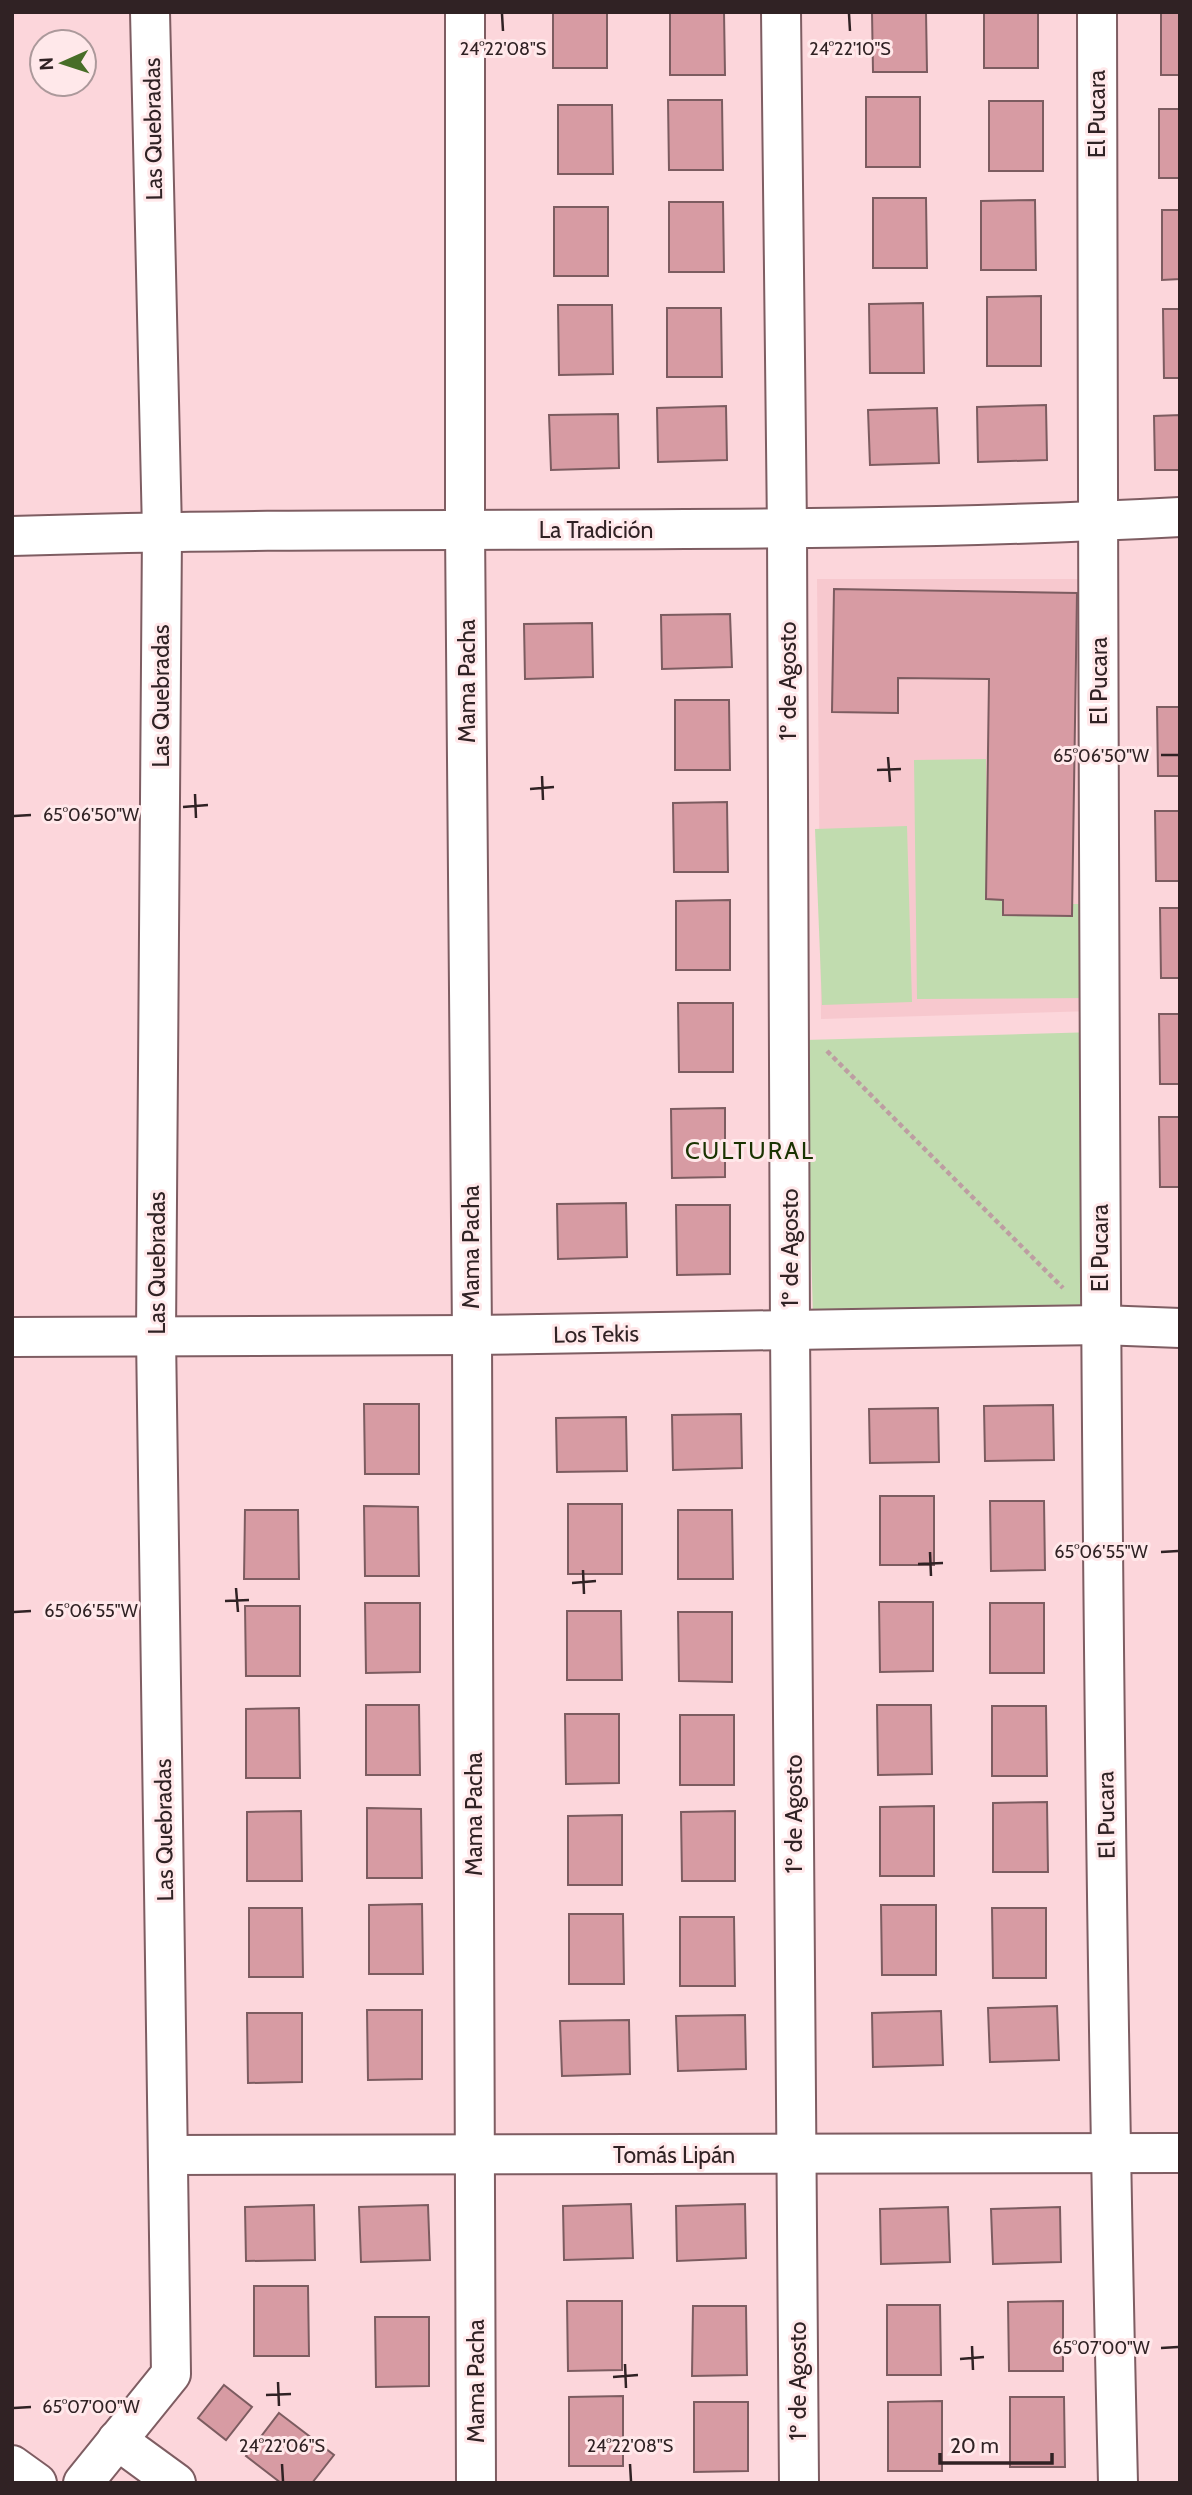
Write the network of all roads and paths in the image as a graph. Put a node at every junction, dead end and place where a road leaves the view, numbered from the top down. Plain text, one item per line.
1 (150, 12) edge
2 (465, 12) edge
3 (782, 12) edge
4 (1097, 12) edge
5 (1180, 517) edge
6 (1098, 522) junction
7 (466, 529) junction
8 (787, 530) junction
9 (162, 531) junction
10 (12, 536) edge
11 (789, 1014) junction
12 (1101, 1325) junction
13 (1180, 1328) edge
14 (790, 1331) junction
15 (472, 1335) junction
16 (156, 1336) junction
17 (12, 1337) edge
18 (1180, 2153) edge
19 (169, 2155) junction
20 (475, 2155) junction
21 (797, 2155) junction
22 (1110, 2155) junction
23 (117, 2440) junction
24 (12, 2465) edge
25 (37, 2483) edge
26 (83, 2483) edge
27 (176, 2483) edge
28 (477, 2483) edge
29 (799, 2483) edge
30 (1118, 2483) edge

1 - 9 street, Las Quebradas
2 - 7 street, Mama Pacha
3 - 8 street, 1º de Agosto
4 - 6 street, El Pucara
5 - 6 street, La Tradición
6 - 8 street, La Tradición
6 - 12 street, El Pucara
7 - 8 street, La Tradición
7 - 9 street, La Tradición
7 - 15 street, Mama Pacha
8 - 11 street, 1º de Agosto
9 - 10 street, La Tradición
9 - 16 street, Las Quebradas
11 - 12 path
11 - 14 street, 1º de Agosto
12 - 13 street, Los Tekis
12 - 14 street, Los Tekis
12 - 22 street, El Pucara
14 - 15 street, Los Tekis
14 - 21 street, 1º de Agosto
15 - 16 street, Los Tekis
15 - 20 street, Mama Pacha
16 - 17 street, Los Tekis
16 - 19 street, Las Quebradas
18 - 22 street, Tomás Lipán
19 - 20 street, Tomás Lipán
19 - 23 street, Las Quebradas
20 - 21 street, Tomás Lipán
20 - 28 street, Mama Pacha
21 - 22 street, Tomás Lipán
21 - 29 street, 1º de Agosto
22 - 30 street, El Pucara
23 - 26 street, Las Quebradas
23 - 27 street
24 - 25 street

